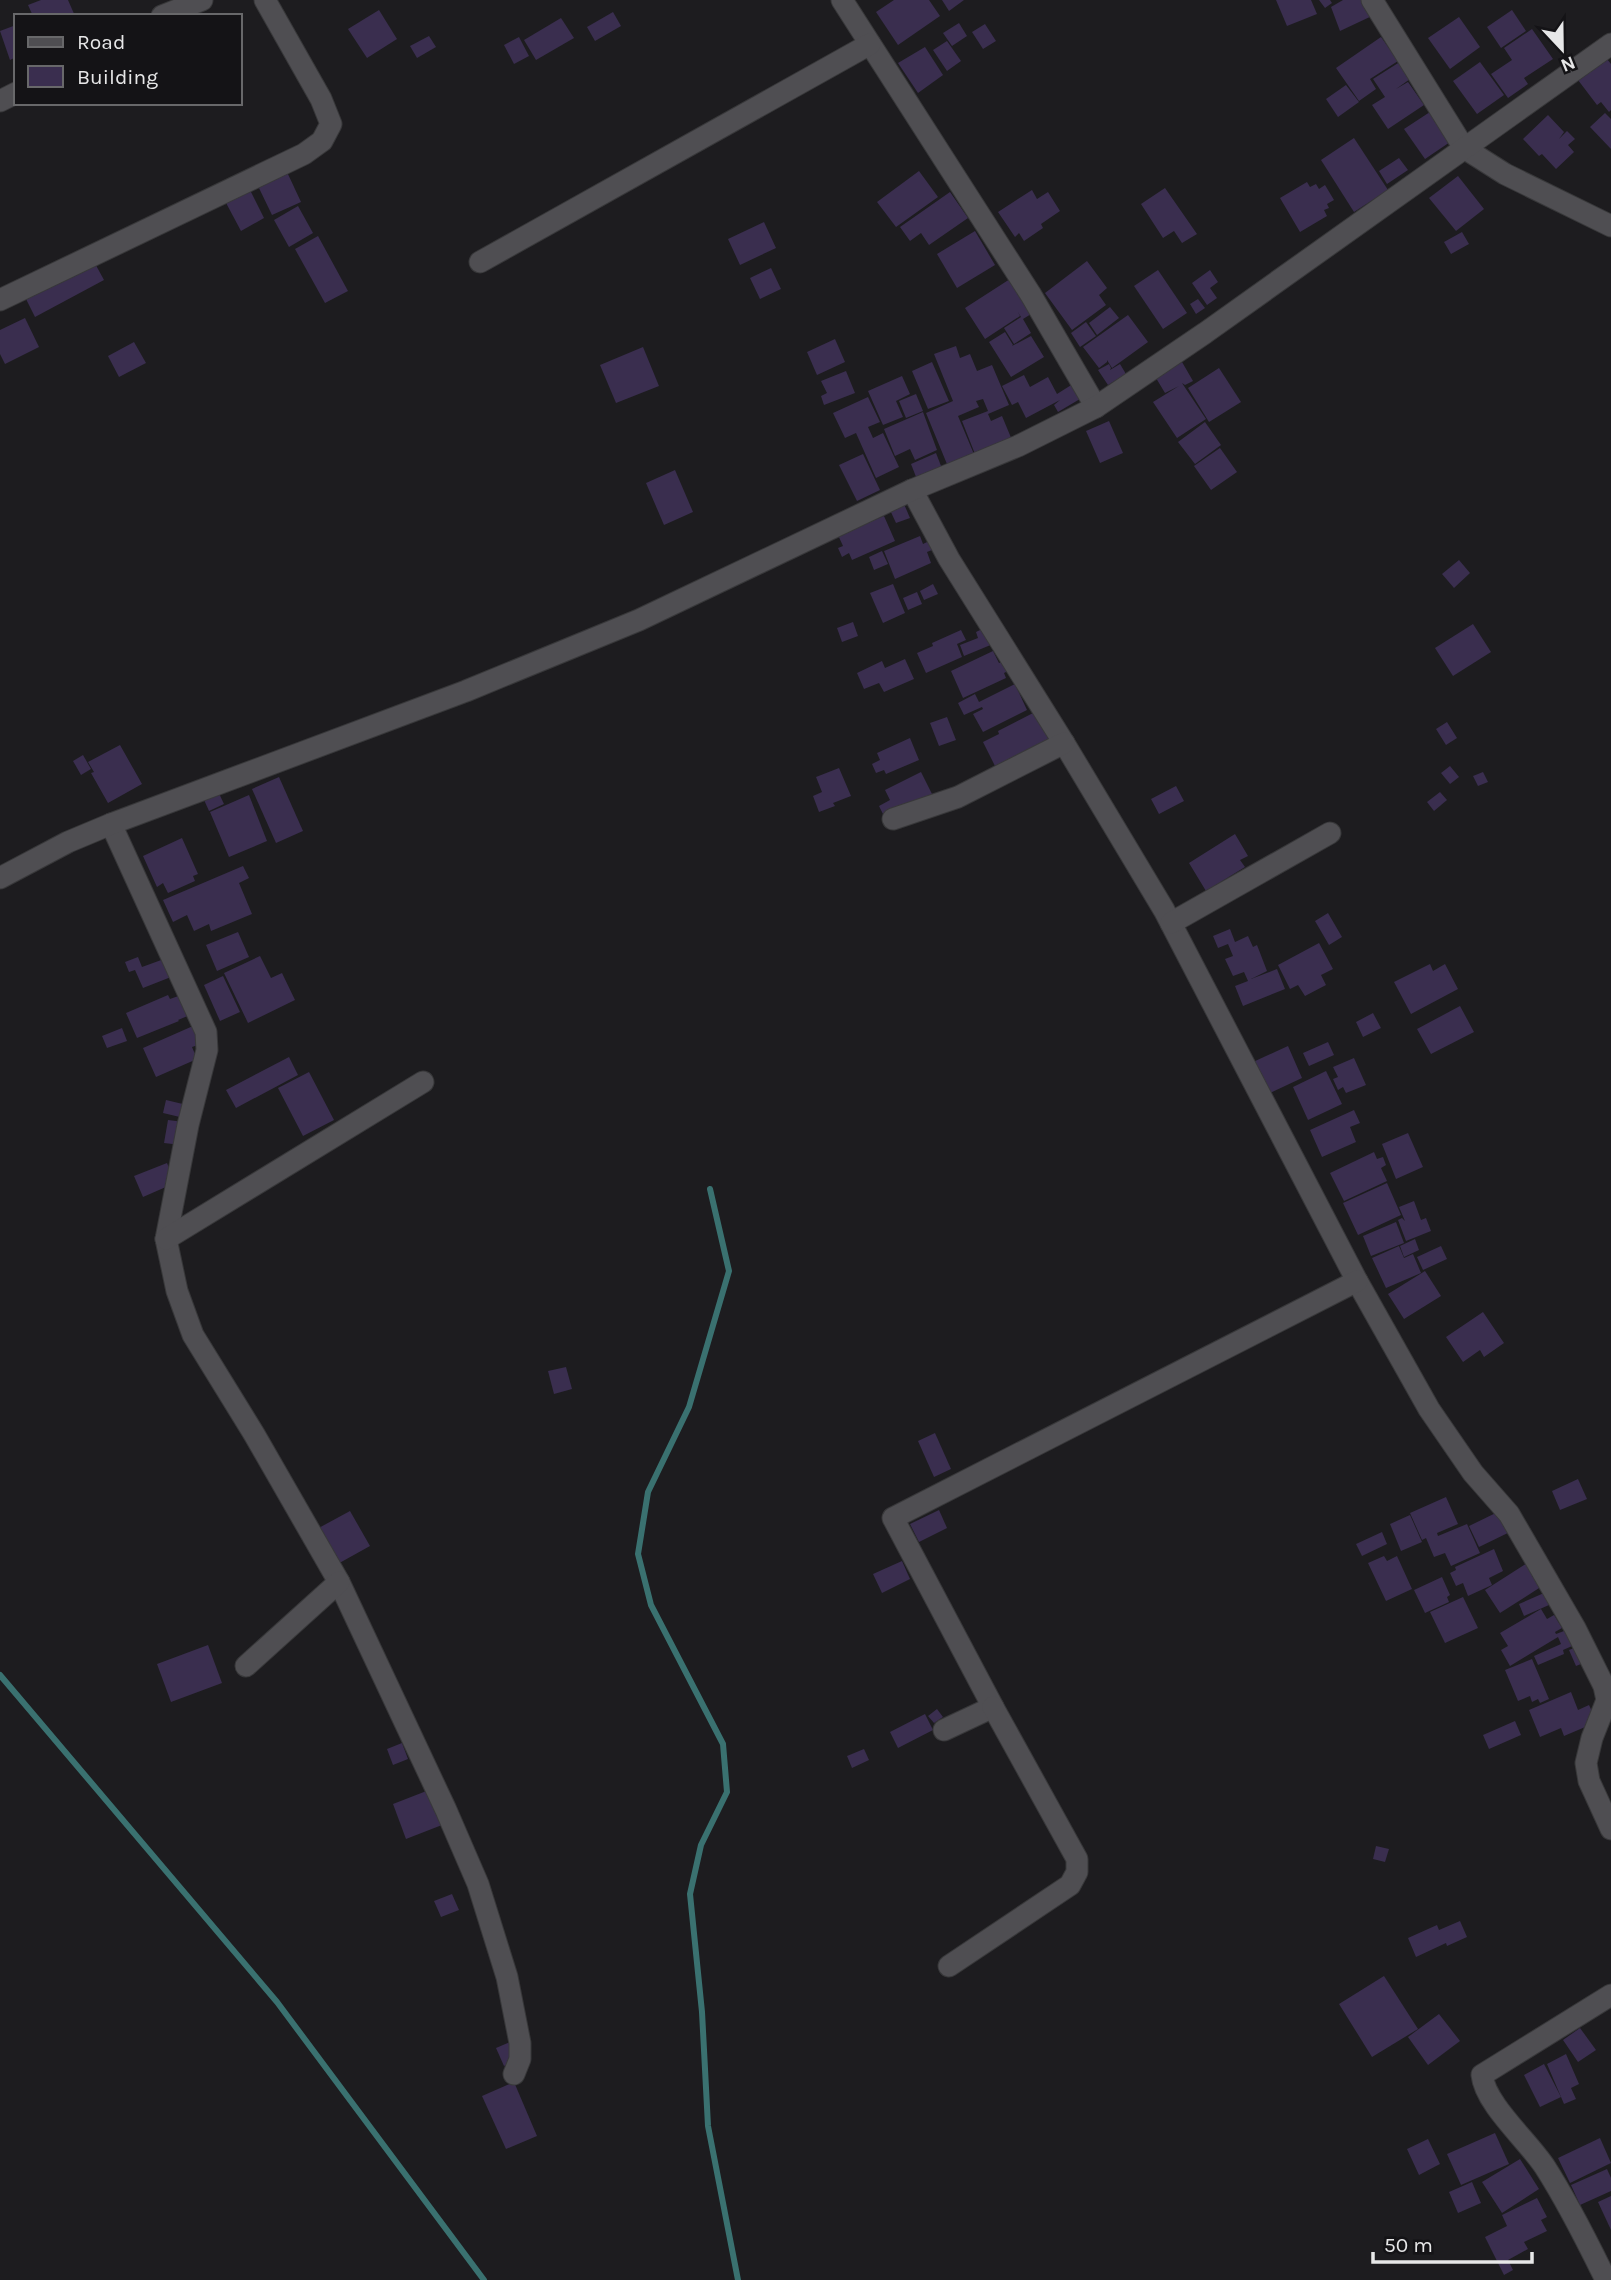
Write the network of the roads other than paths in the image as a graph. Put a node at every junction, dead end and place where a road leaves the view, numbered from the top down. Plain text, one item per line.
1 (202, 0) edge
2 (265, 0) edge
3 (842, 0) edge
4 (1372, 0) edge
5 (167, 14) edge
6 (870, 44) junction
7 (1611, 44) edge
8 (1464, 148) junction
9 (1611, 226) edge
10 (480, 262) dead end
11 (0, 300) edge
12 (1096, 407) junction
13 (912, 490) junction
14 (1064, 743) junction
15 (892, 819) dead end
16 (111, 824) junction
17 (1330, 833) dead end
18 (0, 878) edge
19 (1171, 923) junction
20 (423, 1082) dead end
21 (166, 1239) junction
22 (1357, 1281) junction
23 (339, 1582) junction
24 (246, 1666) dead end
25 (992, 1707) junction
26 (1607, 1712) edge
27 (944, 1730) dead end
28 (1611, 1829) edge
29 (949, 1966) dead end
30 (1611, 1995) edge
31 (514, 2074) dead end
32 (1606, 2280) edge

1 - 5 street
2 - 11 street
3 - 6 street
4 - 8 street
6 - 10 street
6 - 12 street
7 - 8 street
8 - 9 street
8 - 12 street
12 - 13 street
13 - 14 street
13 - 16 street
14 - 15 street
14 - 19 street
16 - 18 street
16 - 21 street
17 - 19 street
19 - 22 street
20 - 21 street
21 - 23 street
22 - 25 street
22 - 26 street
23 - 24 street
23 - 31 street
25 - 27 street
25 - 29 street
26 - 28 street
30 - 32 street

